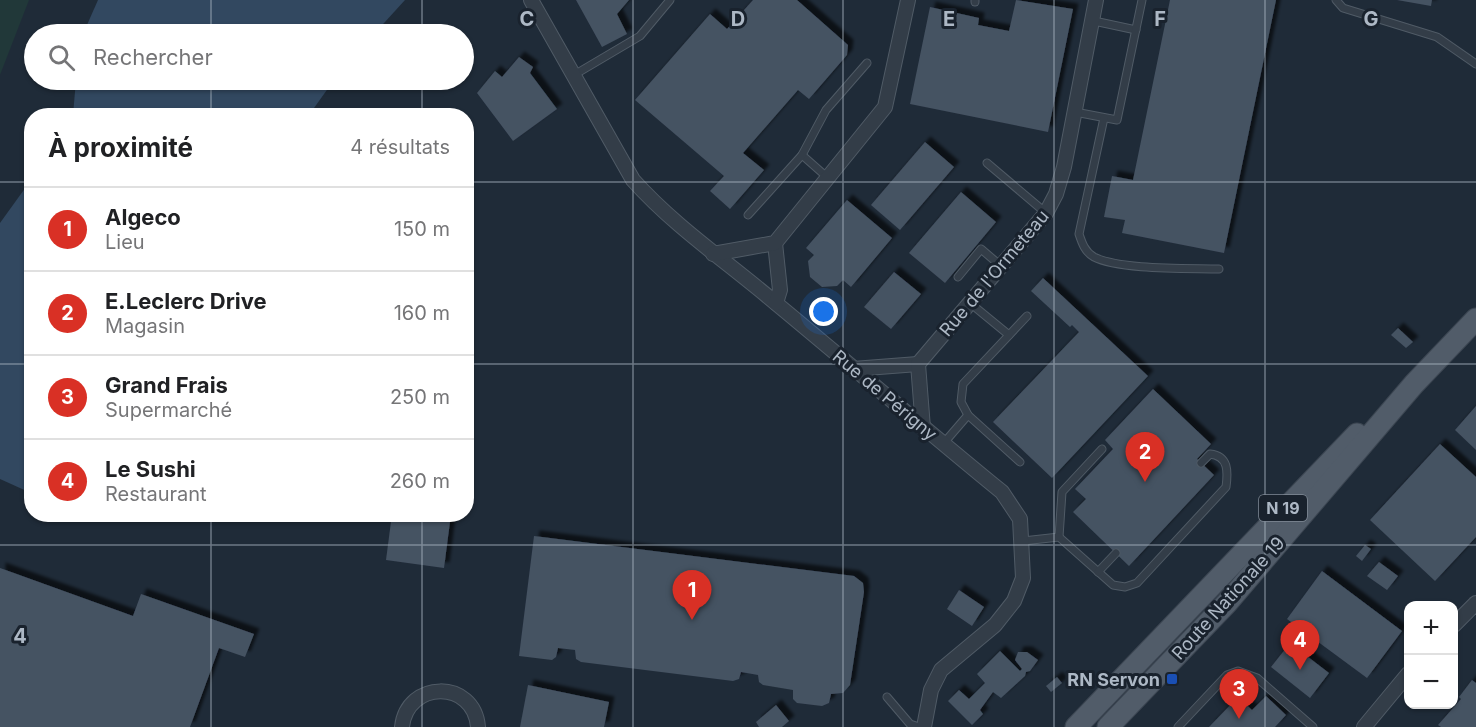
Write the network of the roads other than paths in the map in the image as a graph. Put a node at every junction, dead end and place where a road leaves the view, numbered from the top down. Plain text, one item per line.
1 (531, 0) edge
2 (670, 0) edge
3 (908, 0) edge
4 (1096, 0) edge
5 (1142, 0) edge
6 (1336, 0) edge
7 (1094, 21) junction
8 (1136, 30) junction
9 (867, 63) dead end
10 (1476, 64) edge
11 (574, 75) junction
12 (1075, 112) junction
13 (1104, 118) junction
14 (802, 155) junction
15 (987, 163) dead end
16 (828, 178) junction
17 (1046, 213) junction
18 (748, 215) dead end
19 (775, 243) junction
20 (713, 254) junction
21 (1000, 266) junction
22 (1219, 269) dead end
23 (958, 277) dead end
24 (776, 303) junction
25 (970, 303) junction
26 (1027, 316) dead end
27 (1476, 319) edge
28 (1009, 335) junction
29 (918, 364) junction
30 (853, 369) junction
31 (1414, 384) junction
32 (968, 415) junction
33 (922, 428) junction
34 (944, 444) junction
35 (1102, 449) dead end
36 (1020, 462) dead end
37 (1201, 463) dead end
38 (1059, 537) junction
39 (1023, 541) junction
40 (1116, 553) dead end
41 (1098, 572) junction
42 (1476, 603) edge
43 (1458, 621) edge
44 (1404, 679) edge
45 (887, 698) dead end
46 (402, 727) edge
47 (478, 727) edge
48 (922, 727) edge
49 (1076, 727) edge
50 (1108, 727) edge
51 (1178, 727) edge
52 (1313, 727) edge
53 (1364, 727) edge

1 - 11 street, Rue de Périgny
2 - 11 lane
3 - 16 street
4 - 7 street, Rue de l'Ormeteau
5 - 8 lane
6 - 10 lane
7 - 8 lane
7 - 12 street, Rue de l'Ormeteau
8 - 13 lane
9 - 14 lane
11 - 20 street, Rue de Périgny
12 - 13 lane
12 - 17 street, Rue de l'Ormeteau
13 - 22 lane
14 - 16 lane
14 - 18 lane
15 - 17 lane
16 - 19 street
17 - 21 street, Rue de l'Ormeteau
19 - 20 street
19 - 24 street
20 - 24 street, Rue de Périgny
21 - 23 lane
21 - 25 street, Rue de l'Ormeteau
24 - 30 street, Rue de Périgny
25 - 28 lane
25 - 29 street, Rue de l'Ormeteau
26 - 28 lane
27 - 31 main road, Route Nationale 19 / N 19
28 - 32 lane
29 - 30 street
29 - 33 street
30 - 33 street, Rue de Périgny
31 - 49 main road, Route Nationale 19 / N 19
31 - 50 main road, Route Nationale 19 / N 19
32 - 34 lane
32 - 36 lane
33 - 34 street, Rue de Périgny
34 - 39 street, Rue de Périgny
35 - 38 lane
37 - 41 lane
38 - 39 lane
38 - 41 lane
39 - 48 street, Rue de Périgny
40 - 41 lane
42 - 43 street
44 - 53 street
45 - 48 lane
46 - 47 street
51 - 52 lane

